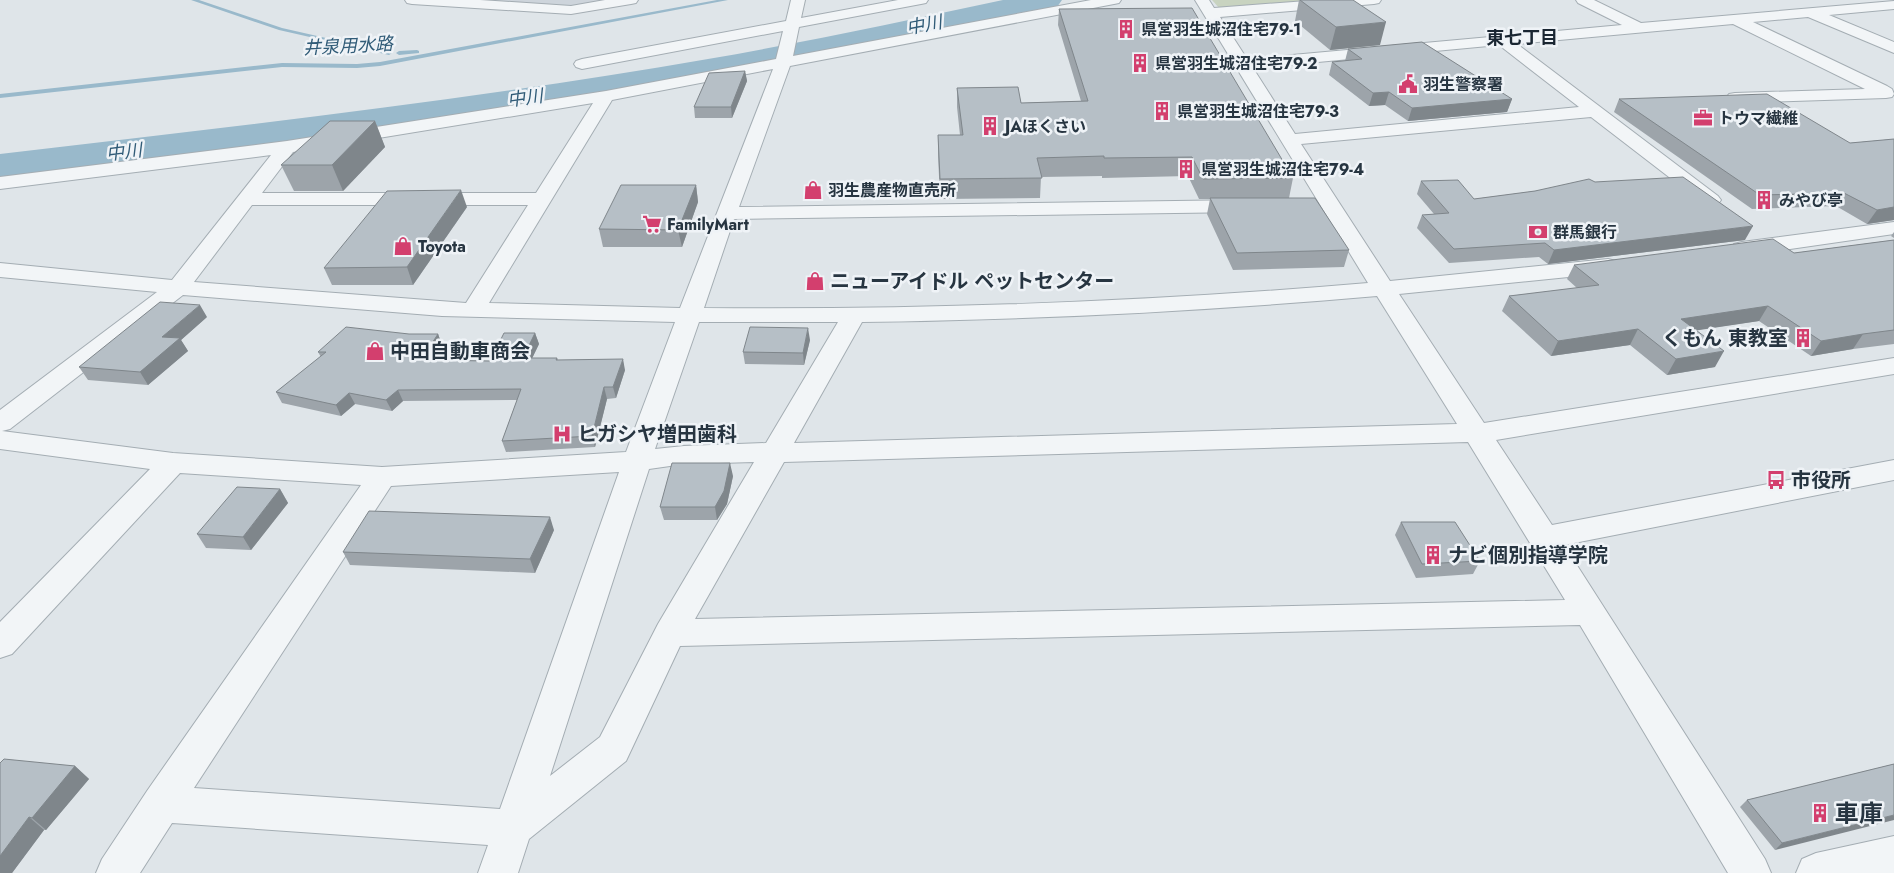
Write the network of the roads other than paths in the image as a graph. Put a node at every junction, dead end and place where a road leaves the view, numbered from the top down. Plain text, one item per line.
1 (412, 0) edge
2 (632, 0) edge
3 (798, 0) edge
4 (921, 0) edge
5 (1114, 0) edge
6 (1374, 0) edge
7 (1583, 0) edge
8 (1894, 5) edge
9 (1207, 6) edge
10 (1878, 7) junction
11 (1811, 13) junction
12 (1894, 13) edge
13 (1735, 20) junction
14 (792, 24) junction
15 (1639, 28) junction
16 (1504, 41) junction
17 (1894, 48) edge
18 (785, 54) junction
19 (582, 64) dead end
20 (1243, 64) junction
21 (1890, 94) edge
22 (606, 96) junction
23 (1720, 98) edge
24 (1613, 102) dead end
25 (1589, 107) junction
26 (1290, 140) junction
27 (287, 147) junction
28 (0, 183) edge
29 (246, 199) junction
30 (542, 199) junction
31 (1261, 206) edge
32 (1724, 210) edge
33 (726, 213) junction
34 (1747, 228) edge
35 (1894, 228) edge
36 (1770, 245) junction
37 (1722, 251) edge
38 (1626, 264) edge
39 (0, 270) edge
40 (177, 288) junction
41 (1386, 290) junction
42 (473, 310) junction
43 (691, 314) junction
44 (854, 315) junction
45 (1894, 366) edge
46 (0, 423) edge
47 (1477, 432) junction
48 (0, 440) edge
49 (774, 453) junction
50 (637, 461) junction
51 (173, 463) junction
52 (1894, 470) edge
53 (382, 477) junction
54 (1544, 538) junction
55 (1590, 612) junction
56 (670, 633) junction
57 (0, 644) edge
58 (161, 804) junction
59 (512, 828) junction
60 (1894, 855) edge
61 (116, 873) edge
62 (498, 873) edge
63 (1751, 873) edge
64 (1816, 873) edge

1 - 2 street
3 - 14 street
4 - 14 street
5 - 18 street
6 - 9 street
7 - 15 street
8 - 10 street
9 - 20 street
10 - 11 street
10 - 12 street
11 - 13 street
11 - 17 street
13 - 15 street
13 - 21 street
14 - 18 street
14 - 19 street
15 - 16 street
16 - 20 street
16 - 25 street
18 - 22 street
18 - 33 street
20 - 26 street
21 - 23 street
22 - 27 street
22 - 30 street
24 - 25 street
25 - 26 street
25 - 32 street
26 - 41 street
27 - 28 street
27 - 29 street
29 - 30 street
29 - 40 street
30 - 42 street
31 - 33 street
33 - 43 street
34 - 36 street
35 - 36 street
36 - 37 street
38 - 41 street
39 - 40 street
40 - 42 street
40 - 46 street
41 - 44 street
41 - 47 street
42 - 43 street
43 - 44 street
43 - 50 street
44 - 49 street
45 - 47 street
47 - 49 street
47 - 54 street
48 - 51 street
49 - 50 street
49 - 56 street
50 - 53 street
50 - 59 street
51 - 53 street
51 - 57 street
52 - 54 street
53 - 58 street
54 - 55 street
55 - 56 street
55 - 63 street
56 - 59 street
58 - 59 street
58 - 61 street
59 - 62 street
60 - 64 street

